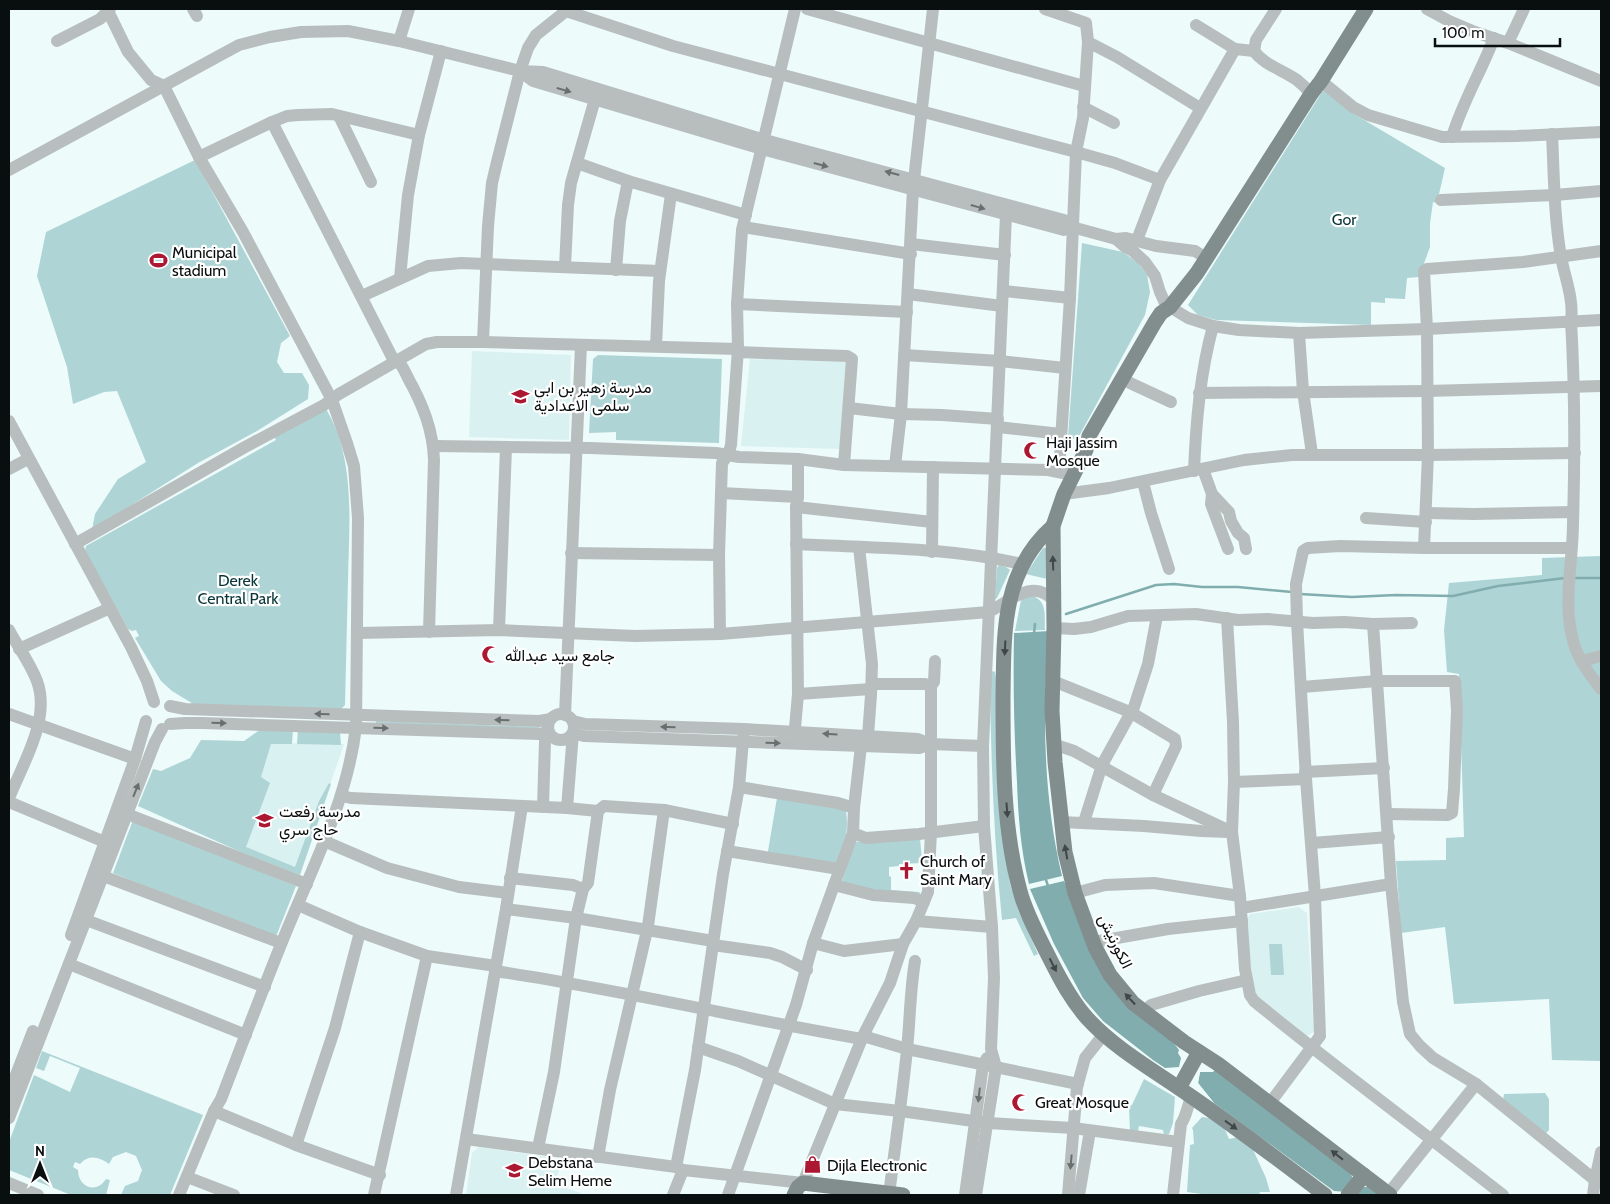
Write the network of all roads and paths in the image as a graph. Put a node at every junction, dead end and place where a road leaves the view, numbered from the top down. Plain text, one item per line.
1 (109, 9) edge
2 (410, 9) edge
3 (795, 9) edge
4 (807, 9) edge
5 (933, 9) edge
6 (1045, 9) edge
7 (1276, 9) edge
8 (1366, 9) edge
9 (1427, 9) edge
10 (1524, 9) edge
11 (566, 10) edge
12 (1196, 26) dead end
13 (1494, 38) junction
14 (57, 41) dead end
15 (399, 41) junction
16 (1088, 42) junction
17 (928, 43) junction
18 (1508, 43) junction
19 (1235, 50) junction
20 (441, 51) junction
21 (1254, 51) junction
22 (520, 71) junction
23 (779, 74) junction
24 (1321, 81) junction
25 (1601, 81) edge
26 (164, 86) junction
27 (1084, 86) junction
28 (1311, 94) junction
29 (595, 98) junction
30 (1083, 107) junction
31 (1200, 108) junction
32 (921, 112) junction
33 (339, 116) junction
34 (272, 122) junction
35 (1114, 123) dead end
36 (1601, 132) edge
37 (1552, 134) junction
38 (419, 135) junction
39 (1452, 137) junction
40 (764, 145) junction
41 (1076, 152) junction
42 (199, 158) junction
43 (577, 163) junction
44 (9, 170) edge
45 (1160, 180) junction
46 (628, 181) junction
47 (371, 182) dead end
48 (914, 184) junction
49 (1601, 191) edge
50 (671, 194) junction
51 (1555, 195) junction
52 (1441, 200) dead end
53 (746, 215) junction
54 (1006, 215) junction
55 (1072, 227) junction
56 (743, 228) junction
57 (1116, 239) junction
58 (1137, 240) junction
59 (911, 249) junction
60 (1601, 252) edge
61 (1005, 255) junction
62 (1561, 257) junction
63 (1206, 258) junction
64 (486, 264) junction
65 (565, 268) junction
66 (616, 270) junction
67 (660, 271) junction
68 (400, 278) junction
69 (1004, 291) junction
70 (908, 294) junction
71 (362, 296) junction
72 (1070, 298) junction
73 (737, 304) junction
74 (1002, 306) junction
75 (1170, 307) junction
76 (907, 312) junction
77 (1601, 320) edge
78 (1571, 321) junction
79 (1213, 326) junction
80 (1427, 329) junction
81 (1299, 333) junction
82 (482, 342) junction
83 (581, 344) junction
84 (656, 346) junction
85 (738, 350) junction
86 (904, 355) junction
87 (399, 361) junction
88 (1000, 361) junction
89 (1065, 368) junction
90 (1130, 383) junction
91 (1601, 386) edge
92 (1574, 388) junction
93 (1303, 391) junction
94 (1427, 391) junction
95 (1199, 393) junction
96 (332, 400) junction
97 (1171, 402) dead end
98 (849, 408) junction
99 (901, 414) junction
100 (9, 421) edge
101 (998, 423) junction
102 (1062, 434) junction
103 (433, 446) junction
104 (506, 448) junction
105 (577, 449) junction
106 (1086, 450) junction
107 (1575, 453) junction
108 (1312, 454) junction
109 (728, 455) junction
110 (1428, 456) junction
111 (28, 458) junction
112 (798, 459) junction
113 (844, 464) junction
114 (895, 466) junction
115 (933, 468) junction
116 (9, 469) edge
117 (996, 470) junction
118 (1199, 470) junction
119 (1066, 473) junction
120 (1143, 482) junction
121 (721, 492) junction
122 (1064, 494) junction
123 (1212, 494) junction
124 (797, 502) junction
125 (1573, 512) junction
126 (1366, 518) dead end
127 (1426, 518) junction
128 (932, 522) junction
129 (1053, 526) junction
130 (75, 544) junction
131 (796, 544) junction
132 (859, 548) junction
133 (1424, 548) junction
134 (1571, 548) junction
135 (1228, 549) dead end
136 (1246, 549) dead end
137 (932, 552) junction
138 (571, 553) junction
139 (719, 555) junction
140 (992, 557) junction
141 (1022, 564) junction
142 (1169, 569) dead end
143 (1010, 600) junction
144 (1054, 601) junction
145 (110, 608) junction
146 (989, 612) junction
147 (1157, 616) junction
148 (1228, 618) junction
149 (1297, 621) junction
150 (866, 622) junction
151 (1412, 623) dead end
152 (1374, 624) junction
153 (797, 627) junction
154 (1054, 628) junction
155 (9, 630) edge
156 (499, 630) junction
157 (430, 632) junction
158 (358, 633) junction
159 (569, 633) junction
160 (720, 634) junction
161 (19, 649) junction
162 (1601, 656) edge
163 (935, 661) dead end
164 (1582, 662) junction
165 (1052, 681) junction
166 (1377, 681) junction
167 (871, 686) junction
168 (931, 686) junction
169 (1302, 687) junction
170 (1601, 689) edge
171 (798, 694) junction
172 (154, 702) junction
173 (170, 706) junction
174 (1130, 712) junction
175 (9, 714) edge
176 (243, 718) junction
177 (146, 721) junction
178 (355, 721) junction
179 (39, 726) junction
180 (574, 726) junction
181 (166, 727) junction
182 (546, 728) junction
183 (743, 736) junction
184 (794, 738) junction
185 (864, 741) junction
186 (930, 744) junction
187 (1053, 744) junction
188 (983, 746) junction
189 (135, 760) junction
190 (1102, 765) junction
191 (1384, 768) junction
192 (1306, 775) junction
193 (1234, 782) junction
194 (739, 788) junction
195 (1153, 795) junction
196 (342, 796) junction
197 (9, 798) edge
198 (9, 802) edge
199 (522, 806) junction
200 (543, 807) junction
201 (566, 808) junction
202 (854, 808) junction
203 (664, 810) junction
204 (598, 811) junction
205 (127, 814) junction
206 (1387, 814) junction
207 (1061, 822) junction
208 (1084, 822) junction
209 (733, 824) junction
210 (984, 826) junction
211 (931, 832) junction
212 (1232, 832) junction
213 (853, 833) junction
214 (1389, 837) junction
215 (324, 840) junction
216 (1312, 843) junction
217 (110, 845) junction
218 (727, 851) junction
219 (839, 869) junction
220 (103, 876) junction
221 (510, 878) junction
222 (307, 884) junction
223 (1391, 884) junction
224 (834, 885) junction
225 (583, 889) junction
226 (508, 893) junction
227 (1075, 893) junction
228 (1315, 896) junction
229 (924, 902) junction
230 (298, 904) junction
231 (1241, 908) junction
232 (506, 909) junction
233 (576, 918) junction
234 (86, 920) junction
235 (916, 921) junction
236 (992, 927) junction
237 (647, 931) junction
238 (360, 932) junction
239 (1094, 942) junction
240 (281, 943) junction
241 (713, 943) junction
242 (813, 943) junction
243 (903, 944) junction
244 (427, 956) junction
245 (915, 961) dead end
246 (69, 964) junction
247 (496, 969) junction
248 (807, 970) junction
249 (1247, 980) junction
250 (566, 982) junction
251 (265, 987) junction
252 (632, 994) junction
253 (703, 1010) junction
254 (1145, 1012) junction
255 (42, 1020) junction
256 (788, 1026) junction
257 (1104, 1034) junction
258 (246, 1035) junction
259 (863, 1037) junction
260 (698, 1047) junction
261 (907, 1048) junction
262 (1311, 1048) junction
263 (991, 1049) junction
264 (1196, 1055) junction
265 (983, 1064) junction
266 (996, 1067) junction
267 (14, 1076) edge
268 (770, 1077) junction
269 (1078, 1084) junction
270 (1476, 1084) junction
271 (1184, 1089) junction
272 (9, 1093) edge
273 (1270, 1103) junction
274 (835, 1104) junction
275 (214, 1111) junction
276 (900, 1111) junction
277 (1187, 1115) junction
278 (9, 1118) edge
279 (982, 1122) junction
280 (1073, 1128) junction
281 (1090, 1131) junction
282 (466, 1139) junction
283 (1432, 1139) junction
284 (1179, 1142) junction
285 (296, 1145) junction
286 (538, 1148) junction
287 (1601, 1152) edge
288 (598, 1157) junction
289 (679, 1168) junction
290 (380, 1175) junction
291 (735, 1175) junction
292 (187, 1177) junction
293 (1362, 1178) junction
294 (1595, 1180) junction
295 (9, 1183) edge
296 (803, 1189) edge
297 (1389, 1194) edge
298 (38, 1195) edge
299 (180, 1195) edge
300 (234, 1195) edge
301 (374, 1195) edge
302 (456, 1195) edge
303 (673, 1195) edge
304 (728, 1195) edge
305 (794, 1195) edge
306 (893, 1195) edge
307 (965, 1195) edge
308 (976, 1195) edge
309 (1068, 1195) edge
310 (1079, 1195) edge
311 (1173, 1195) edge
312 (1180, 1195) edge
313 (1325, 1195) edge
314 (1348, 1195) edge
315 (1503, 1195) edge
316 (1594, 1195) edge

1 - 14 street
1 - 26 street
2 - 15 street
3 - 23 street
4 - 17 street
5 - 17 street
6 - 16 street
7 - 21 street
8 - 24 main road
9 - 13 street
10 - 18 street
11 - 22 street
11 - 23 street
12 - 19 street
13 - 18 street
13 - 39 street
15 - 20 street
15 - 26 street
16 - 27 street
16 - 31 street
17 - 27 street
17 - 32 street
18 - 25 street
19 - 21 street
19 - 31 street
20 - 22 street
20 - 38 street
21 - 28 street
22 -> 29 street
22 - 40 street
22 - 64 street
23 - 32 street
23 - 40 street
24 - 28 main road
24 - 39 street
26 - 42 street
26 - 44 street
27 - 30 street
28 - 63 main road
29 - 40 street
29 - 43 street
30 - 35 street
30 - 41 street
31 - 45 street
32 - 41 street
32 - 48 street
33 - 34 street
33 - 38 street
33 - 47 street
34 - 42 street
34 - 71 street
36 - 37 street
37 - 39 street
37 - 51 street
38 - 68 street
40 - 48 street
40 - 53 street
41 - 45 street
41 - 55 street
42 - 96 street
43 - 46 street
43 - 65 street
45 - 58 street
46 - 50 street
46 - 66 street
48 -> 54 street
48 - 55 street
48 - 59 street
49 - 51 street
50 - 53 street
50 - 67 street
51 - 52 street
51 - 62 street
53 - 56 street
54 - 55 street
54 - 61 street
55 - 57 street
55 - 72 street
56 - 59 street
56 - 73 street
57 - 58 street
57 - 75 street
58 - 63 street
59 - 61 street
59 - 70 street
60 - 62 street
61 - 69 street
62 - 78 street
62 - 80 street
63 - 75 main road
64 - 65 street
64 - 68 street
64 - 82 street
65 - 66 street
66 - 67 street
67 - 84 street
68 - 71 street
69 - 72 street
69 - 74 street
70 - 74 street
70 - 76 street
71 - 87 street
72 - 89 street
73 - 76 street
73 - 85 street
74 - 88 street
75 - 79 street
75 - 90 main road
75 - 106 main road
76 - 86 street
77 - 78 street
78 - 80 street
78 - 92 street
79 - 81 street
79 - 95 street
80 - 81 street
80 - 94 street
81 - 93 street
82 - 83 street
82 - 87 street
83 - 84 street
83 - 105 street
84 - 85 street
85 - 98 street
85 - 109 street
86 - 88 street
86 - 99 street
87 - 96 street
87 - 103 street
88 - 89 street
88 - 101 street
89 - 102 street
90 - 97 street
90 - 106 main road
91 - 92 street
92 - 94 street
92 - 107 street
93 - 94 street
93 - 95 street
93 - 108 street
94 - 110 street
95 - 118 street
96 - 130 street
96 - 158 street
98 - 99 street
98 - 113 street
99 - 101 street
99 - 114 street
100 - 111 street
101 - 102 street
101 - 117 street
102 - 119 street
103 - 104 street
103 - 157 street
104 - 105 street
104 - 156 street
105 - 109 street
105 - 138 street
106 - 119 main road
107 - 110 street
107 - 125 street
108 - 110 street
108 - 118 street
109 - 112 street
109 - 121 street
110 - 127 street
111 - 116 street
111 - 130 street
112 - 113 street
112 - 124 street
113 - 114 street
114 - 115 street
115 - 117 street
115 - 128 street
117 - 119 street
117 - 140 street
118 - 120 street
118 - 123 street
119 - 122 main road
120 - 122 street
120 - 142 street
121 - 124 street
121 - 139 street
122 - 129 main road
123 - 135 street
123 - 136 street
124 - 128 street
124 - 131 street
125 - 127 street
125 - 134 street
126 - 127 street
127 - 133 street
128 - 137 street
129 - 141 main road
144 -> 129 main road, الكورنيش
130 - 145 street
131 - 132 street
131 - 153 street
132 - 137 street
132 - 150 street
133 - 134 street
133 - 149 street
134 - 164 street
137 - 140 street
138 - 139 street
138 - 159 street
139 - 160 street
140 - 141 street
140 - 146 street
141 - 143 main road
143 - 144 street
143 - 146 street
143 -> 257 main road
144 - 154 main road, الكورنيش
145 - 161 street
145 - 172 street
146 - 150 street
146 - 188 street
147 - 148 street
147 - 154 street
147 - 174 street
148 - 149 street
148 - 193 street
149 - 152 street
149 - 169 street
150 - 153 street
150 - 167 street
151 - 152 street
152 - 166 street
153 - 160 street
153 - 171 street
154 - 165 main road, الكورنيش
155 - 161 street
156 - 157 street
156 - 159 street
157 - 158 street
158 - 178 street
159 - 160 street
159 - 180 street
161 - 179 street
162 - 164 street
163 - 168 street
164 - 170 street
165 - 174 street
165 - 187 main road, الكورنيش
166 - 169 street
166 - 191 street
166 - 206 street
167 - 168 street
167 - 171 street
167 - 185 street
168 - 186 street
169 - 192 street
171 - 184 street
172 - 173 street
172 - 177 street
173 - 176 street
173 - 181 street
174 - 190 street
174 - 195 street
175 - 179 street
176 - 178 street
181 -> 176 street
177 - 181 street
177 - 189 street
178 -> 182 street
182 -> 178 street
178 - 196 street
179 - 189 street
179 - 197 street
180 - 182 street
180 - 182 street
180 - 183 street
183 -> 180 street
180 - 201 street
205 -> 181 street
182 - 200 street
183 - 184 street
183 - 194 street
184 - 185 street
185 - 186 street
185 - 202 street
186 - 188 street
186 - 211 street
187 - 190 street
187 - 207 main road, الكورنيش
188 - 210 street
189 - 217 street
190 - 195 street
190 - 208 street
191 - 192 street
191 - 206 street
192 - 193 street
192 - 216 street
193 - 212 street
194 - 202 street
194 - 209 street
195 - 212 street
196 - 199 street
196 - 215 street
198 - 217 street
199 - 200 street
199 - 221 street
200 - 201 street
201 - 204 street
202 - 213 street
203 - 204 street
203 - 209 street
203 - 237 street
204 - 225 street
205 - 217 street
205 - 222 street
206 - 214 street
207 - 208 street
227 -> 207 main road, الكورنيش
208 - 212 street
209 - 218 street
210 - 211 street
210 - 236 street
211 - 213 street
211 - 229 street
212 - 231 street
213 - 219 street
214 - 216 street
214 - 223 street
215 - 222 street
215 - 226 street
216 - 228 street
217 - 220 street
217 - 255 street
218 - 219 street
218 - 241 street
219 - 224 street
220 - 234 street
220 - 240 street
221 - 225 street
221 - 226 street
222 - 230 street
223 - 228 street
223 - 270 street
224 - 229 street
224 - 242 street
225 - 233 street
226 - 232 street
227 - 231 street
227 - 239 main road, الكورنيش
228 - 231 street
228 - 262 street
229 - 235 street
230 - 238 street
230 - 240 street
231 - 239 street
231 - 249 street
232 - 233 street
232 - 247 street
233 - 237 street
233 - 250 street
234 - 246 street
234 - 251 street
235 - 236 street
235 - 243 street
236 - 263 street
237 - 241 street
237 - 252 street
238 - 244 street
238 - 285 street
254 -> 239 main road, الكورنيش
240 - 251 street
241 - 248 street
241 - 253 street
242 - 243 street
242 - 248 street
243 - 259 street
244 - 247 street
244 - 290 street
245 - 261 street
246 - 255 street
246 - 258 street
247 - 250 street
247 - 282 street
248 - 256 street
249 - 254 street
249 - 262 street
250 - 252 street
250 - 286 street
251 - 258 street
252 - 253 street
252 - 288 street
253 - 256 street
253 - 260 street
254 - 264 main road, الكورنيش
255 - 267 street
256 - 259 street
256 - 268 street
257 - 269 street
257 - 271 main road
258 - 275 street
259 - 261 street
259 - 274 street
260 - 268 street
260 - 289 street
261 - 265 street
261 - 276 street
262 - 273 street
262 - 283 street
263 - 265 street
263 - 266 street
264 - 271 main road
264 - 273 main road, الكورنيش
265 - 266 street
265 -> 279 street
266 - 269 street
266 - 279 street
267 - 272 street
267 - 278 street
268 - 274 street
268 - 291 street
269 - 280 street
270 - 283 street
270 - 294 street
271 - 277 street
271 -> 313 main road
293 -> 273 main road, الكورنيش
274 - 276 street
274 - 296 street
275 - 285 street
275 - 292 street
276 - 279 street
276 - 306 street
277 - 284 street
277 - 312 street
279 - 280 street
279 - 307 street
279 - 308 street
280 - 281 street
280 -> 309 street
281 - 284 street
281 - 310 street
282 - 286 street
282 - 302 street
283 - 297 street
283 - 315 street
284 - 311 street
285 - 290 street
286 - 288 street
287 - 294 street
288 - 289 street
289 - 291 street
289 - 303 street
290 - 301 street
291 - 296 street
291 - 304 street
292 - 299 street
292 - 300 street
293 - 297 main road, الكورنيش
293 - 314 main road
294 - 316 street
295 - 298 street
296 - 305 main road
296 - 306 main road

